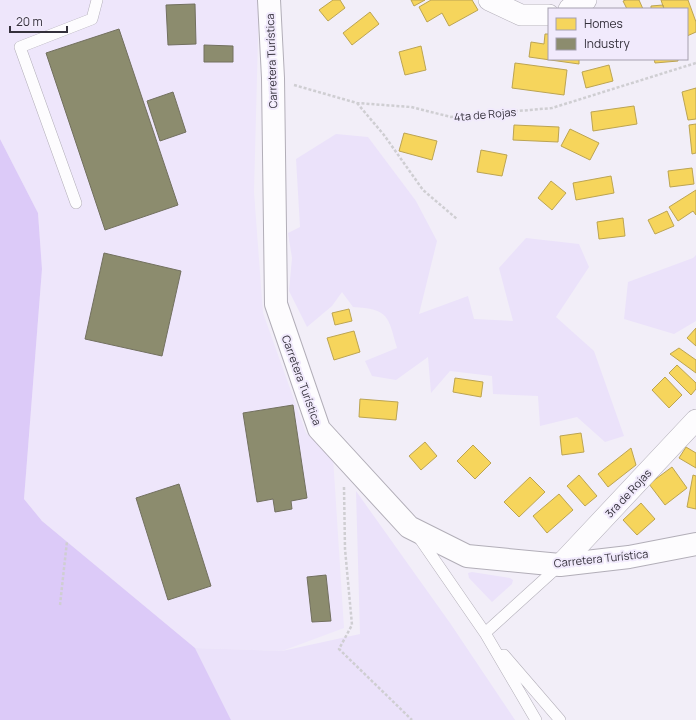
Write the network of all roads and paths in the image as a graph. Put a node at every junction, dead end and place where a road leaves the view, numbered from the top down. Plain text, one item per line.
1 (97, 0) edge
2 (269, 0) edge
3 (489, 0) edge
4 (586, 0) edge
5 (571, 8) edge
6 (548, 15) edge
7 (696, 63) edge
8 (272, 78) junction
9 (357, 103) junction
10 (76, 203) dead end
11 (457, 219) dead end
12 (696, 420) edge
13 (344, 456) junction
14 (413, 529) junction
15 (67, 541) dead end
16 (696, 544) edge
17 (560, 565) junction
18 (60, 606) dead end
19 (485, 633) junction
20 (412, 720) edge
21 (536, 720) edge
22 (560, 720) edge

1 - 10 lane
2 - 8 main road, Carretera Turística
3 - 6 street
4 - 5 street
7 - 9 path, 4ta de Rojas
8 - 9 path, 4ta de Rojas
8 - 13 main road, Carretera Turística
9 - 11 path
12 - 17 street, 3ra de Rojas
13 - 14 main road, Carretera Turística
13 - 20 path
14 - 17 main road, Carretera Turística
14 - 19 lane
15 - 18 path
16 - 17 main road, Carretera Turística
17 - 19 lane
19 - 21 lane
19 - 22 lane

